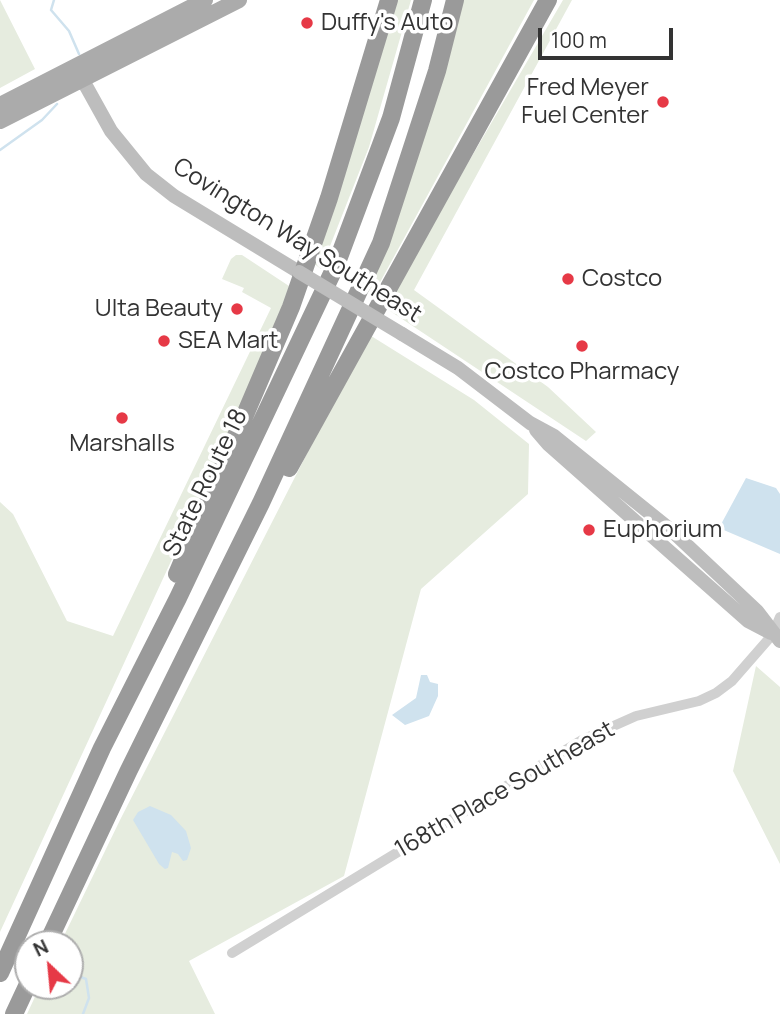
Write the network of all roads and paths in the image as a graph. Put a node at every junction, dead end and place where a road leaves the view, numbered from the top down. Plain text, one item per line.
1 (205, 0) edge
2 (239, 0) edge
3 (388, 0) edge
4 (423, 0) edge
5 (456, 0) edge
6 (548, 0) edge
7 (73, 76) junction
8 (0, 105) edge
9 (0, 121) edge
10 (530, 423) junction
11 (616, 504) junction
12 (672, 531) junction
13 (780, 617) edge
14 (202, 627) junction
15 (778, 635) edge
16 (122, 706) junction
17 (54, 930) edge
18 (232, 953) dead end
19 (2, 969) edge

1 - 7 main road
2 - 7 main road
3 - 16 highway
4 - 16 highway, State Route 18
5 - 14 highway
6 - 14 highway
7 - 8 main road
7 - 9 main road
7 - 10 street, Covington Way Southeast, bridge
10 - 11 street, Covington Way Southeast
10 - 12 street, Covington Way Southeast
11 - 12 street
11 - 15 street, Covington Way Southeast
12 - 15 street, Covington Way Southeast
13 - 15 street, 168th Place Southeast
14 - 17 highway
15 - 18 street, 168th Place Southeast
16 - 19 highway, State Route 18

